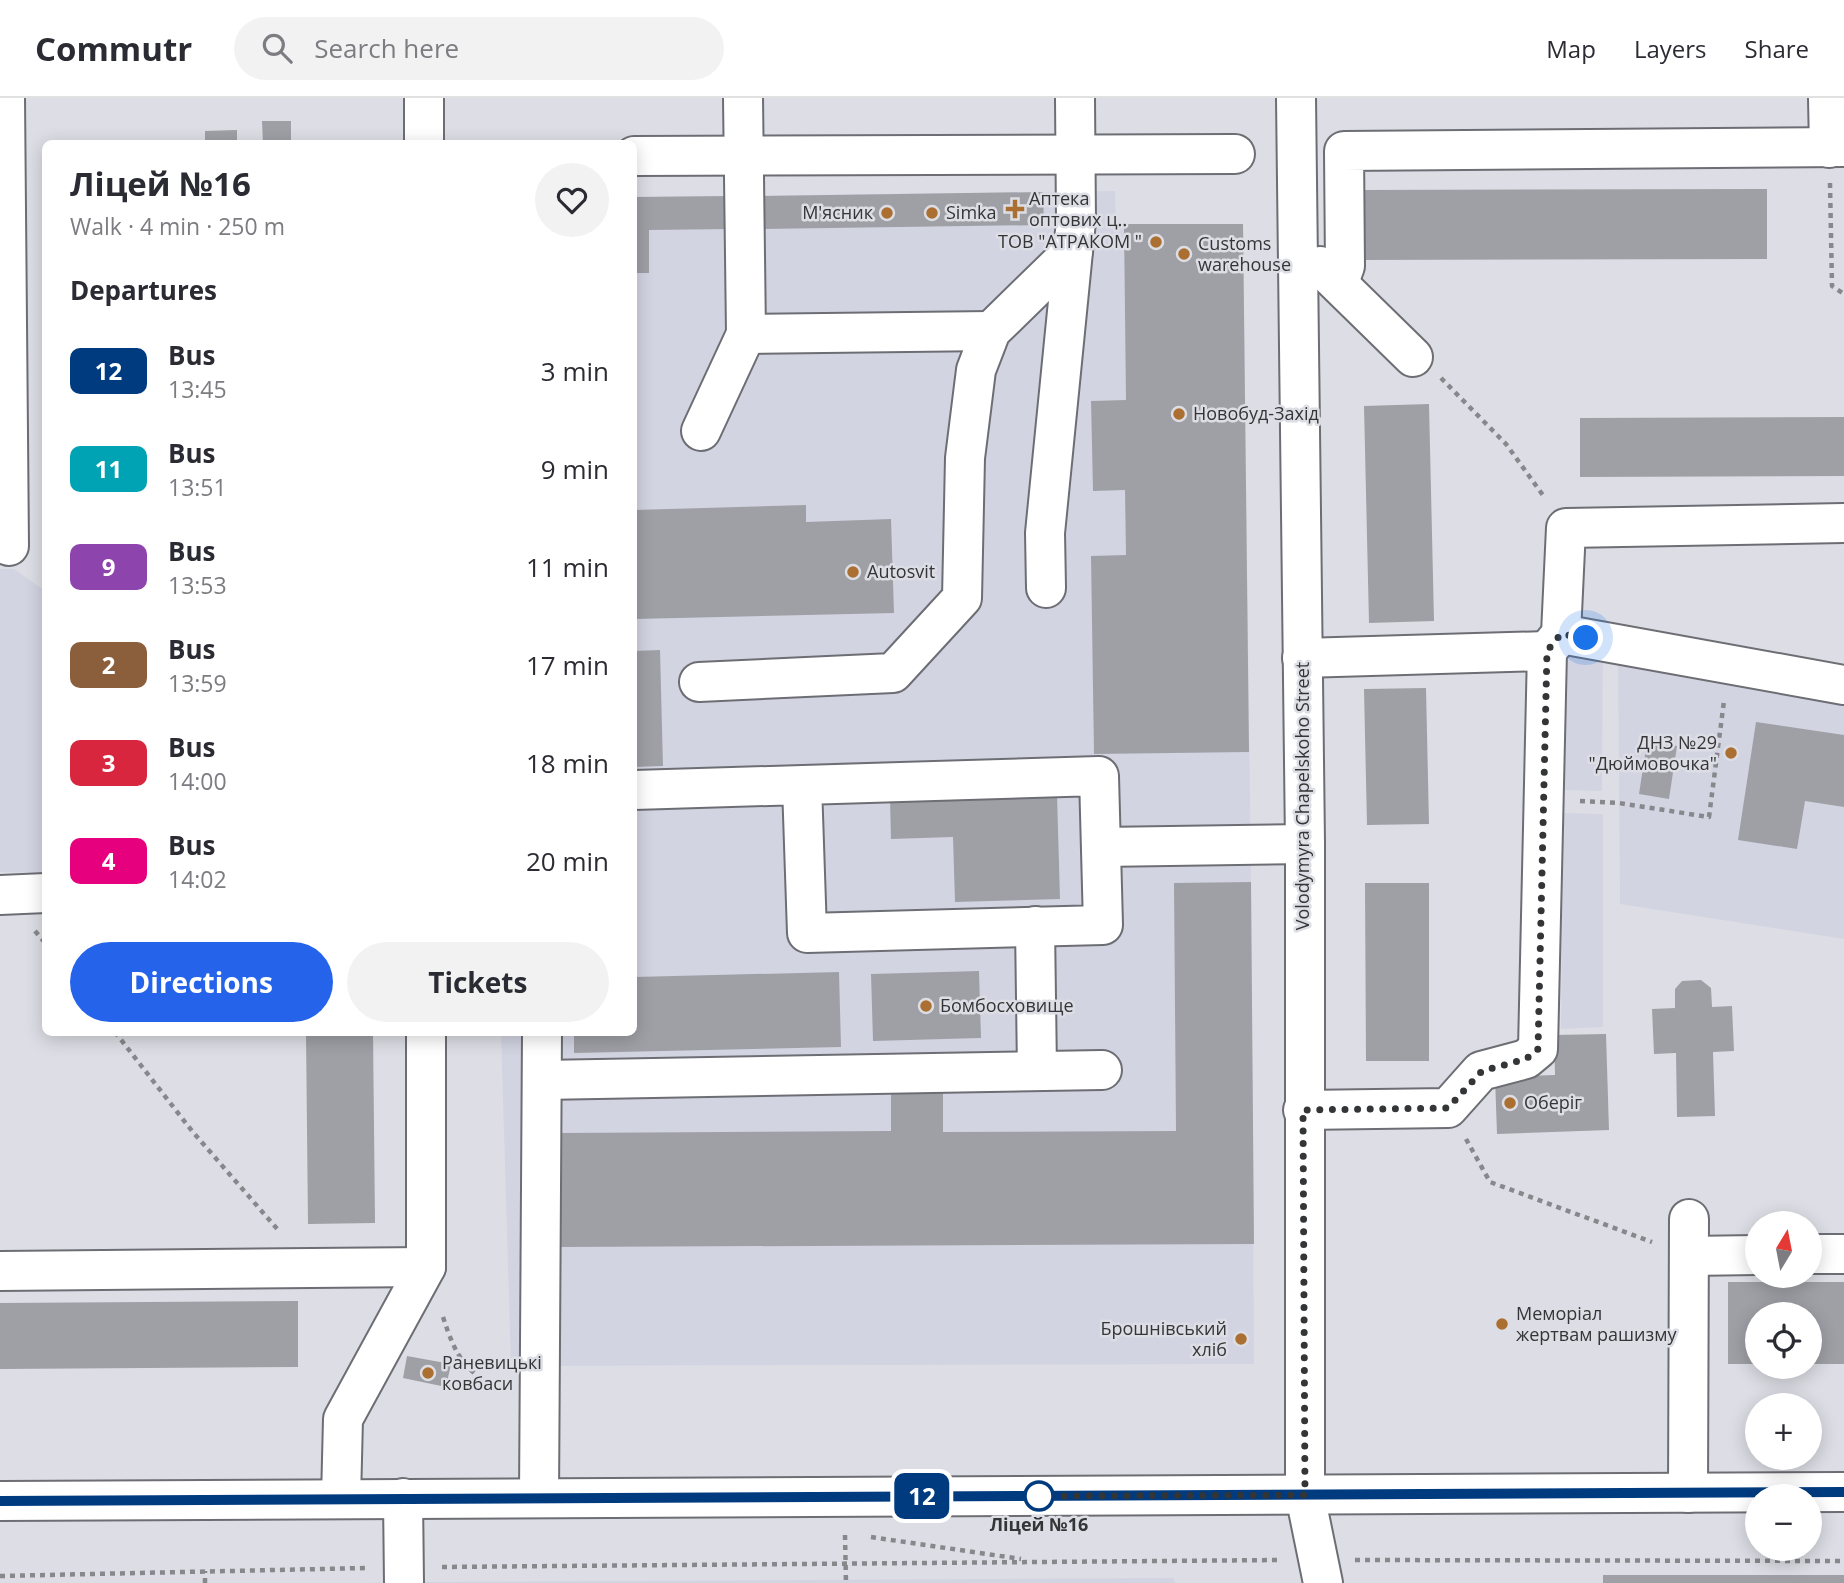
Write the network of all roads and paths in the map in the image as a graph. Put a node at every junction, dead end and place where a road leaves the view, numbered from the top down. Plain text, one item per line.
1 (5, 98) edge
2 (424, 98) edge
3 (743, 98) edge
4 (1075, 98) edge
5 (1296, 98) edge
6 (1828, 98) edge
7 (424, 140) edge
8 (1837, 148) edge
9 (1076, 154) junction
10 (1235, 154) dead end
11 (744, 155) junction
12 (637, 156) edge
13 (1073, 251) junction
14 (1297, 252) junction
15 (1339, 282) junction
16 (1844, 294) edge
17 (4, 300) edge
18 (991, 331) junction
19 (746, 334) junction
20 (1413, 357) joint
21 (701, 431) dead end
22 (1844, 523) edge
23 (1566, 528) junction
24 (9, 546) dead end
25 (1046, 588) dead end
26 (1554, 642) junction
27 (1302, 658) junction
28 (699, 682) dead end
29 (1844, 685) edge
30 (1725, 698) dead end
31 (802, 785) junction
32 (637, 790) edge
33 (1544, 799) junction
34 (1305, 844) junction
35 (1101, 847) junction
36 (42, 893) edge
37 (0, 895) edge
38 (1035, 926) junction
39 (118, 1036) edge
40 (426, 1036) edge
41 (542, 1036) edge
42 (1102, 1070) dead end
43 (1037, 1071) junction
44 (541, 1080) junction
45 (1448, 1108) junction
46 (1303, 1110) junction
47 (1689, 1237) junction
48 (1745, 1252) edge
49 (1822, 1254) edge
50 (1844, 1254) edge
51 (426, 1267) junction
52 (312, 1268) junction
53 (0, 1271) edge
54 (540, 1420) junction
55 (1844, 1492) edge
56 (1688, 1493) junction
57 (1305, 1495) junction
58 (539, 1498) junction
59 (341, 1499) junction
60 (403, 1499) junction
61 (0, 1501) edge
62 (1844, 1561) edge
63 (1038, 1562) junction
64 (846, 1563) junction
65 (205, 1571) junction
66 (1321, 1571) edge
67 (404, 1575) edge
68 (0, 1576) edge
69 (205, 1583) edge
70 (846, 1583) edge

1 - 17 street
2 - 7 street
3 - 11 street
4 - 9 street
5 - 14 street, Volodymyra Chapelskoho Street
6 - 8 street
8 - 15 street
8 - 16 path
9 - 10 street
9 - 11 street
9 - 13 street
11 - 12 street
11 - 19 street
13 - 18 street
13 - 25 street
14 - 15 street
14 - 27 street, Volodymyra Chapelskoho Street
15 - 20 street
17 - 24 street
18 - 19 street
18 - 28 street
19 - 21 street
20 - 23 path
22 - 23 street
23 - 26 street
26 - 27 street
26 - 29 street
26 - 33 street
27 - 34 street, Volodymyra Chapelskoho Street
30 - 33 path
31 - 32 street
31 - 35 street
31 - 38 street
33 - 45 street
34 - 35 street
34 - 46 street, Volodymyra Chapelskoho Street
35 - 38 street
36 - 37 street
38 - 43 street
39 - 52 path
40 - 51 street
41 - 44 street
42 - 43 street
43 - 44 street
44 - 54 street
45 - 46 street
45 - 47 path
46 - 57 street, Volodymyra Chapelskoho Street
47 - 48 street
47 - 56 street
49 - 50 street
51 - 52 street
51 - 54 path
51 - 59 street
52 - 53 street
54 - 58 street
55 - 56 street
56 - 57 street
57 - 58 street
57 - 66 street, Volodymyra Chapelskoho Street
58 - 60 street
59 - 60 street
59 - 61 street
60 - 67 street
62 - 66 path
63 - 64 path
63 - 64 path
63 - 66 path
64 - 67 path
64 - 70 path
65 - 67 path
65 - 68 path
65 - 69 path

